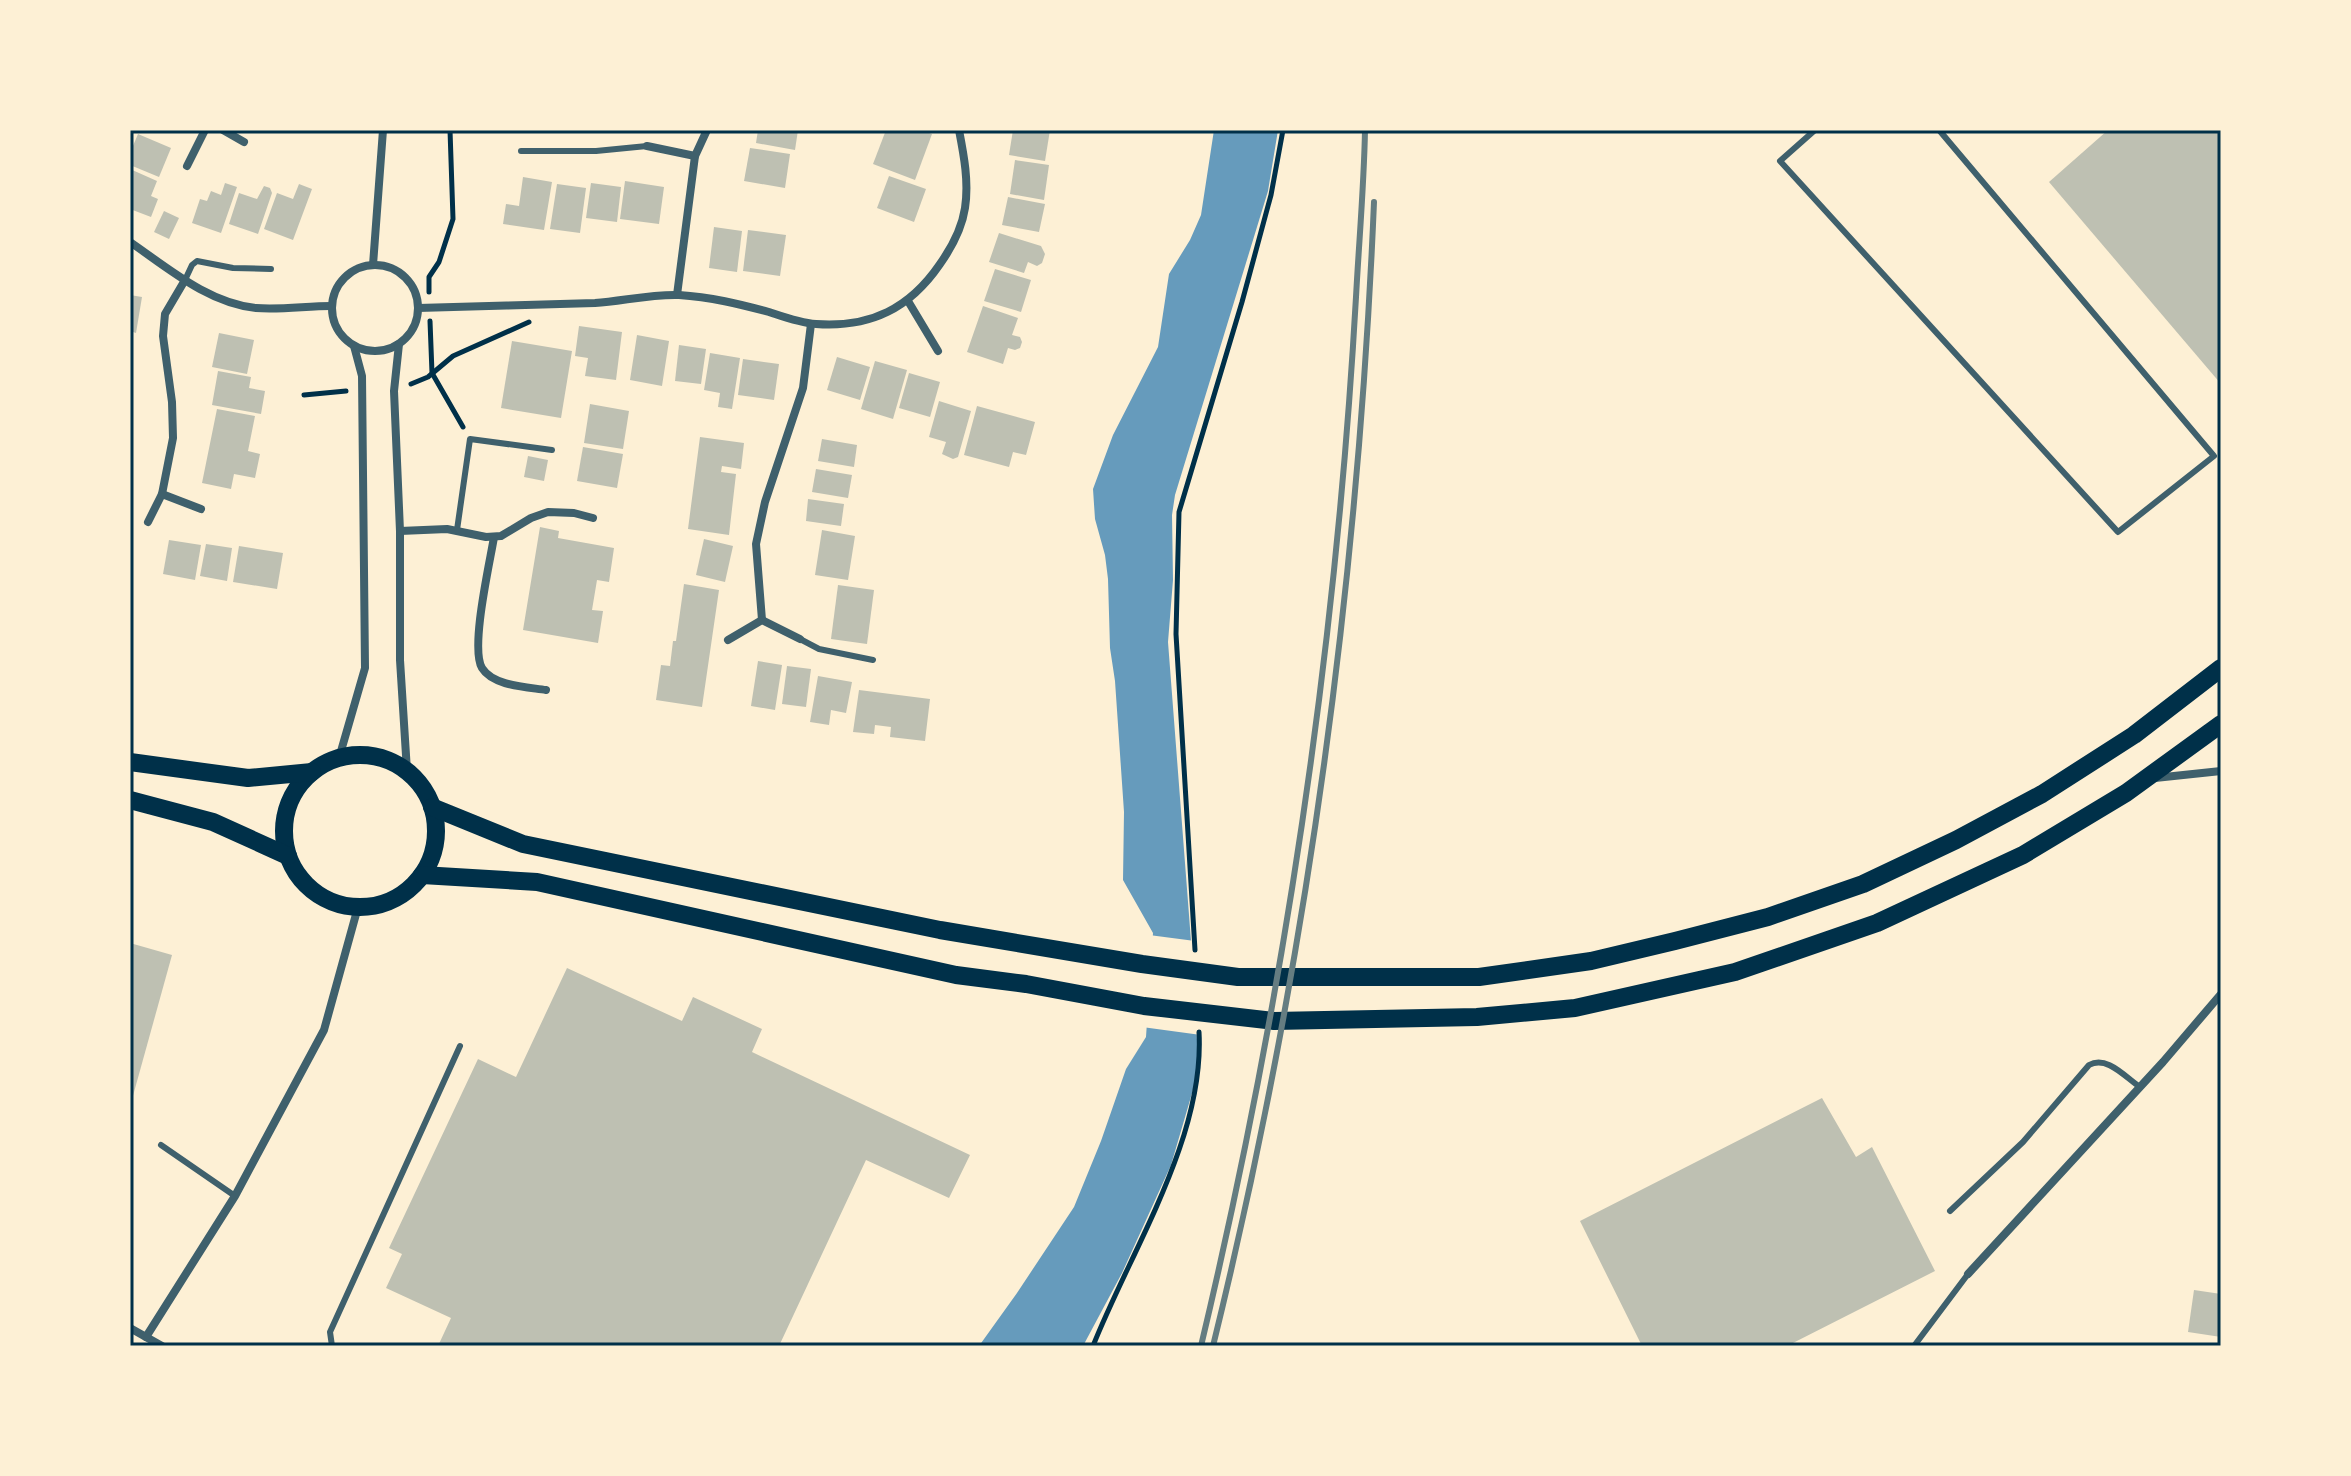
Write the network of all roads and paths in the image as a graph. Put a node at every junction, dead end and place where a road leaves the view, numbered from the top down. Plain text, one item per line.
1 (205, 130) edge
2 (223, 130) edge
3 (383, 130) edge
4 (450, 130) edge
5 (707, 130) edge
6 (959, 130) edge
7 (1283, 130) edge
8 (1815, 130) edge
9 (1939, 130) edge
10 (244, 142) dead end
11 (647, 146) joint
12 (521, 151) dead end
13 (695, 156) junction
14 (187, 166) dead end
15 (130, 242) edge
16 (373, 265) junction
17 (271, 269) dead end
18 (185, 280) junction
19 (677, 295) junction
20 (908, 301) junction
21 (569, 303) junction
22 (331, 306) junction
23 (430, 307) junction
24 (418, 308) junction
25 (811, 324) junction
26 (399, 344) junction
27 (354, 346) junction
28 (938, 351) dead end
29 (432, 373) junction
30 (362, 390) junction
31 (394, 391) junction
32 (304, 395) dead end
33 (470, 439) junction
34 (552, 450) dead end
35 (162, 494) junction
36 (201, 509) dead end
37 (593, 518) dead end
38 (148, 522) dead end
39 (457, 530) junction
40 (400, 531) junction
41 (494, 537) junction
42 (762, 620) junction
43 (800, 639) joint
44 (728, 640) dead end
45 (873, 660) dead end
46 (2221, 668) edge
47 (546, 690) dead end
48 (2221, 724) edge
49 (339, 758) junction
50 (130, 762) edge
51 (407, 771) junction
52 (2221, 771) edge
53 (312, 772) junction
54 (2144, 780) junction
55 (130, 800) edge
56 (432, 807) junction
57 (288, 856) junction
58 (422, 875) junction
59 (358, 907) junction
60 (1196, 962) dead end
61 (2221, 994) edge
62 (1198, 1022) dead end
63 (460, 1046) dead end
64 (2140, 1087) junction
65 (161, 1145) dead end
66 (235, 1196) junction
67 (1950, 1211) dead end
68 (1968, 1274) joint
69 (130, 1328) edge
70 (146, 1337) junction
71 (162, 1346) edge
72 (332, 1346) edge
73 (1093, 1346) edge
74 (1914, 1346) edge

1 - 14 street
2 - 10 street
3 - 16 street
4 - 23 path
5 - 13 street
6 - 20 street
7 - 60 path
8 - 9 lane
11 - 12 lane
11 - 13 street
13 - 19 street
15 - 18 street
16 - 22 street
16 - 24 street
17 - 18 lane
18 - 22 street
18 - 35 street
19 - 21 street
19 - 25 street
20 - 25 street
20 - 28 street
21 - 23 street
21 - 29 path
22 - 27 street
23 - 24 street
23 - 29 path
24 - 26 street
25 - 42 street
26 - 27 street
26 - 31 street
27 - 30 street
29 - 31 path
29 - 33 path
30 - 32 path
30 - 49 street
31 - 40 street
33 - 34 lane
33 - 39 lane
35 - 36 street
35 - 38 street
37 - 41 street
39 - 40 street
39 - 41 street
40 - 51 street
41 - 47 street
42 - 43 street
42 - 44 street
43 - 45 lane
46 - 56 highway
48 - 54 highway
49 - 51 highway
49 - 53 highway
50 - 53 highway
51 - 56 highway
52 - 54 street
53 - 57 highway
54 - 58 highway
55 - 57 highway
56 - 58 highway
57 - 59 highway
58 - 59 highway
59 - 66 street
61 - 64 street
62 - 73 path
63 - 72 lane
64 - 67 lane
64 - 68 street
65 - 66 lane
66 - 70 street
68 - 74 lane
69 - 70 street
70 - 71 street

